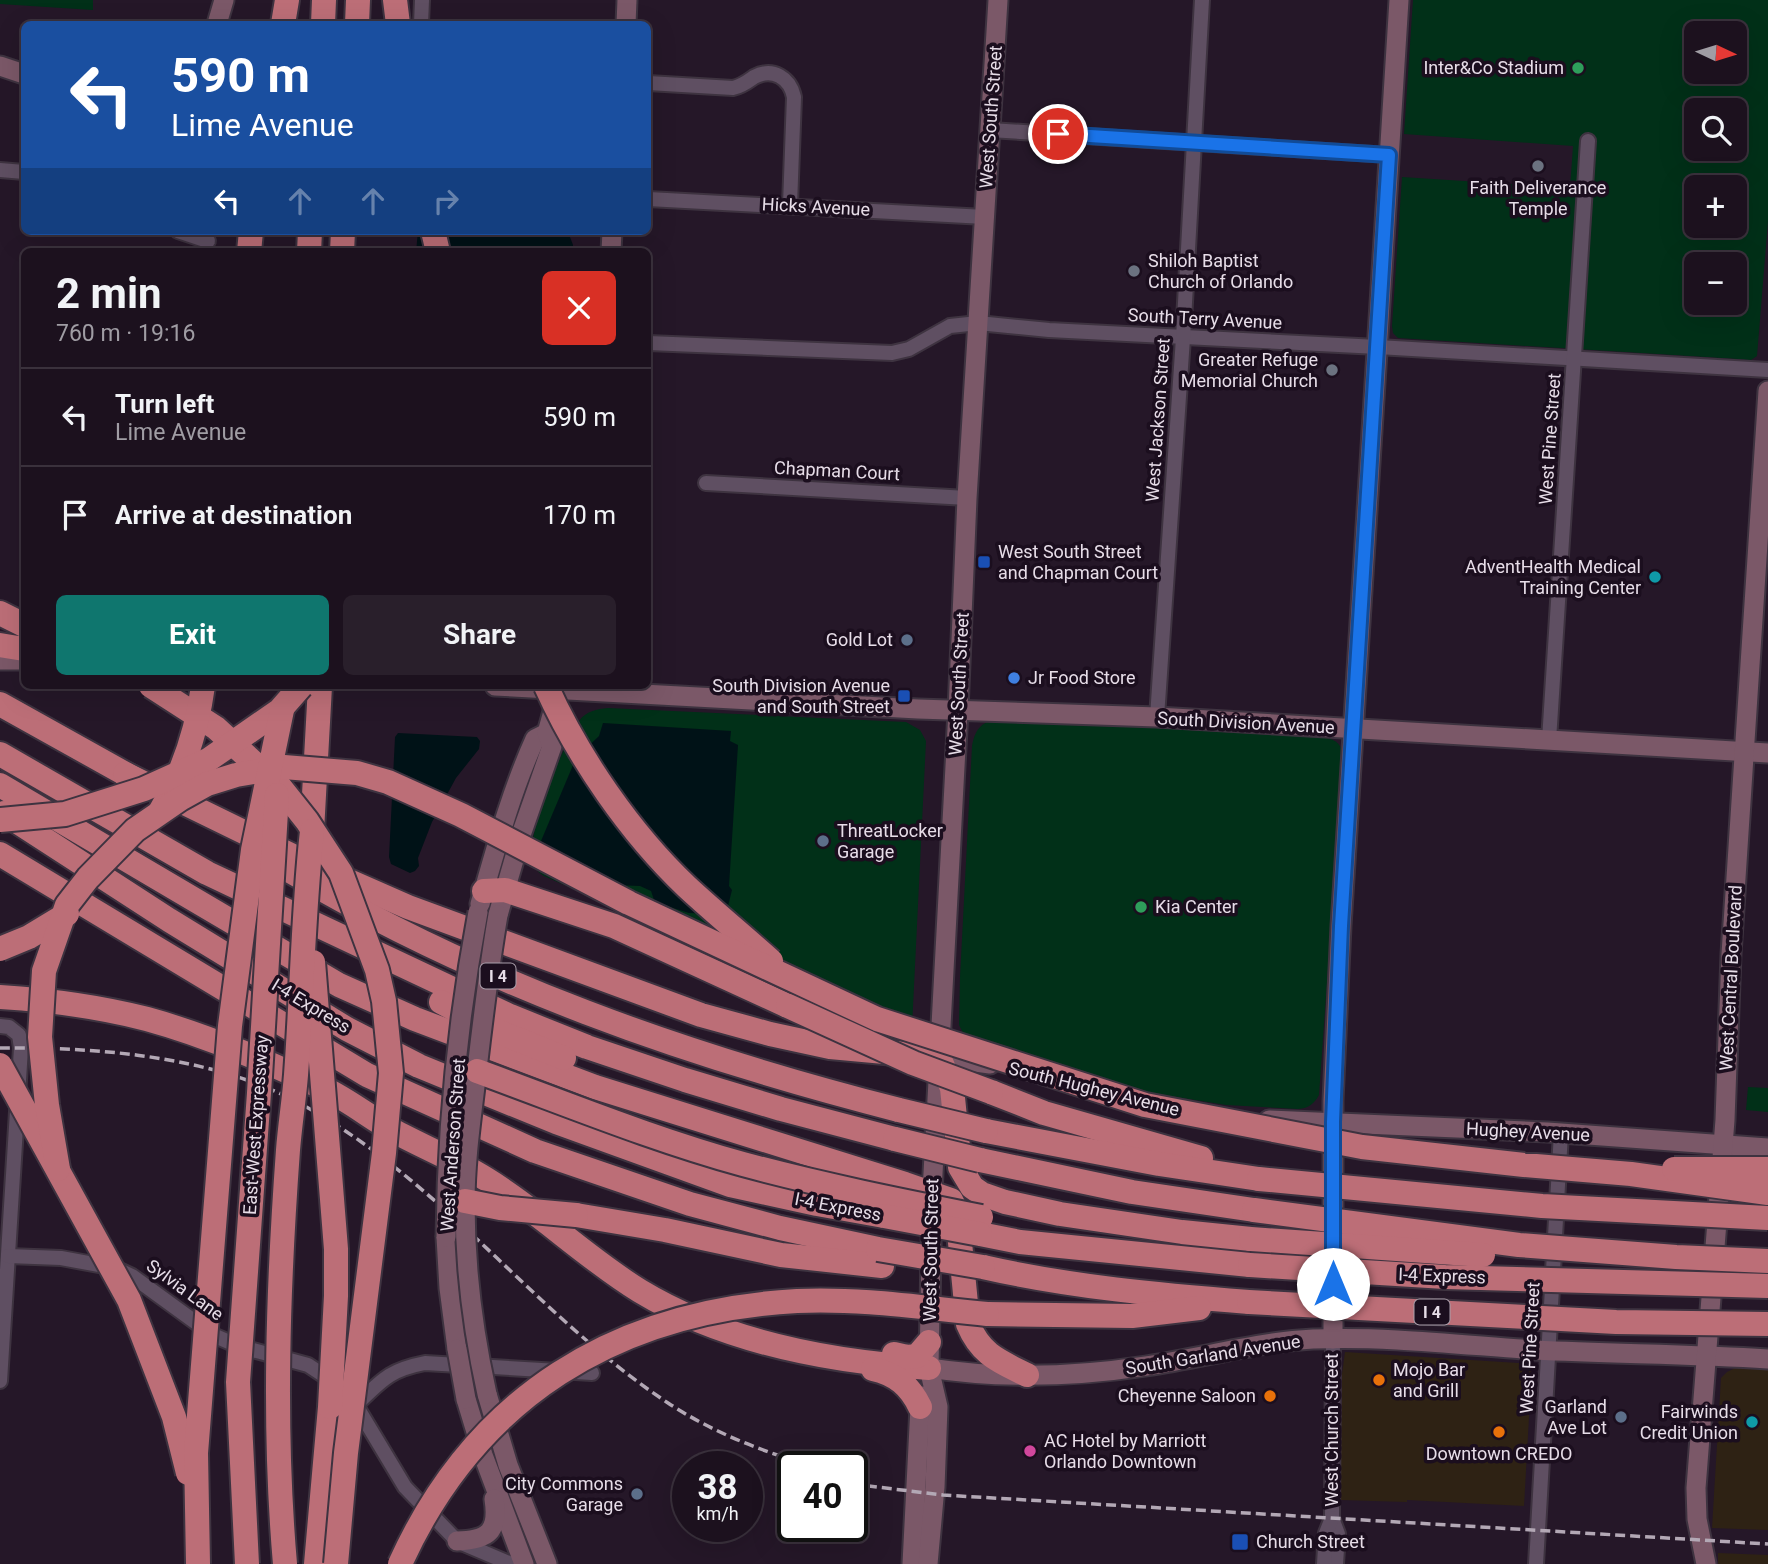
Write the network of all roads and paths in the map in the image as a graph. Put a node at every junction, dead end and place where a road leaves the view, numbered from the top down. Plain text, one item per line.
1 (287, 0) edge
2 (324, 0) edge
3 (358, 0) edge
4 (395, 0) edge
5 (422, 0) edge
6 (627, 0) edge
7 (998, 0) edge
8 (1202, 0) edge
9 (1399, 0) edge
10 (284, 21) edge
11 (323, 21) edge
12 (357, 21) edge
13 (398, 21) edge
14 (421, 21) edge
15 (625, 21) edge
16 (0, 66) edge
17 (21, 73) edge
18 (651, 83) edge
19 (990, 130) junction
20 (1588, 141) dead end
21 (1194, 143) junction
22 (1389, 155) junction
23 (0, 170) edge
24 (21, 172) edge
25 (651, 199) edge
26 (790, 205) junction
27 (985, 217) junction
28 (190, 235) edge
29 (208, 241) edge
30 (978, 323) junction
31 (1183, 338) junction
32 (651, 343) edge
33 (1378, 347) junction
34 (1574, 358) junction
35 (1768, 370) edge
36 (1768, 391) edge
37 (706, 483) dead end
38 (967, 498) junction
39 (0, 613) edge
40 (21, 624) edge
41 (156, 689) edge
42 (202, 689) edge
43 (299, 689) edge
44 (320, 689) edge
45 (556, 689) edge
46 (556, 689) edge
47 (573, 689) edge
48 (283, 698) edge
49 (0, 704) edge
50 (958, 711) junction
51 (1157, 717) junction
52 (1355, 729) junction
53 (1549, 740) junction
54 (1743, 751) junction
55 (1768, 753) edge
56 (0, 754) edge
57 (125, 774) junction
58 (0, 785) edge
59 (0, 811) edge
60 (0, 820) edge
61 (0, 853) edge
62 (207, 873) junction
63 (489, 898) junction
64 (305, 899) junction
65 (0, 949) edge
66 (796, 982) junction
67 (0, 997) edge
68 (7, 1028) edge
69 (939, 1056) junction
70 (0, 1065) edge
71 (467, 1068) junction
72 (1333, 1122) junction
73 (1561, 1133) junction
74 (1723, 1145) junction
75 (1768, 1148) edge
76 (58, 1169) junction
77 (1768, 1170) edge
78 (1631, 1174) junction
79 (1253, 1179) junction
80 (932, 1186) junction
81 (6, 1192) edge
82 (1768, 1193) edge
83 (456, 1196) junction
84 (1768, 1218) edge
85 (981, 1226) junction
86 (8, 1256) junction
87 (880, 1257) junction
88 (1676, 1257) junction
89 (1768, 1261) edge
90 (1768, 1286) edge
91 (640, 1291) junction
92 (1249, 1302) junction
93 (1768, 1324) edge
94 (1332, 1339) junction
95 (929, 1342) junction
96 (1548, 1350) junction
97 (1708, 1355) junction
98 (1768, 1359) edge
99 (929, 1367) junction
100 (592, 1373) dead end
101 (1027, 1375) junction
102 (0, 1381) edge
103 (356, 1405) junction
104 (920, 1407) junction
105 (491, 1477) junction
106 (1332, 1518) junction
107 (457, 1541) junction
108 (198, 1564) edge
109 (211, 1564) edge
110 (247, 1564) edge
111 (285, 1564) edge
112 (316, 1564) edge
113 (336, 1564) edge
114 (400, 1564) edge
115 (511, 1564) edge
116 (524, 1564) edge
117 (547, 1564) edge
118 (912, 1564) edge
119 (928, 1564) edge
120 (1324, 1564) edge
121 (1336, 1564) edge
122 (1536, 1564) edge
123 (1706, 1564) edge

1 - 10 highway
2 - 11 highway
3 - 12 highway
4 - 13 highway
5 - 14 street
6 - 15 street
7 - 19 street, West South Street
8 - 21 street, West Jackson Street
9 - 22 street, West Church Street
16 - 17 street
18 - 26 street
19 - 21 street
19 - 27 street, West South Street
20 - 34 street, West Pine Street
21 - 22 street
21 - 31 street, West Jackson Street
22 - 33 street, West Church Street
23 - 24 street
25 - 26 street, Hicks Avenue
26 - 27 street, Hicks Avenue
27 - 30 street, West South Street
28 - 29 street
30 - 31 street, South Terry Avenue
30 - 32 street, South Terry Avenue
30 - 38 street, West South Street
31 - 33 street, South Terry Avenue
31 - 51 street, West Jackson Street
33 - 34 street, South Terry Avenue
33 - 52 street, West Church Street
34 - 35 street, South Terry Avenue
34 - 53 street, West Pine Street
36 - 54 street, West Central Boulevard
37 - 38 street, Chapman Court
38 - 50 street, West South Street
39 - 40 highway
41 - 113 highway, bridge
42 - 65 highway, bridge
43 - 60 highway, bridge
44 - 64 highway, East-West Expressway, bridge
45 - 63 street, West Anderson Street
46 - 66 highway, bridge
47 - 50 street, South Division Avenue
48 - 108 highway, bridge
48 - 110 highway, East-West Expressway, bridge
49 - 57 highway, I 4
50 - 51 street, South Division Avenue
50 - 69 street, West South Street
51 - 52 street, South Division Avenue
52 - 53 street, South Division Avenue
52 - 72 street, West Church Street
53 - 54 street, South Division Avenue
54 - 55 street, South Division Avenue
54 - 74 street, West Central Boulevard
56 - 62 highway, I-4 Express
57 - 69 highway
57 - 79 highway, I 4, bridge
58 - 80 highway
59 - 85 highway, I-4 Express, bridge
61 - 87 highway, I 4
62 - 80 highway
62 - 88 highway, I-4 Express, bridge
63 - 71 street, West Anderson Street, bridge
63 - 71 street, West Anderson Street, bridge
63 - 79 highway, bridge
64 - 111 highway, East-West Expressway, bridge
64 - 112 highway, bridge
66 - 76 highway, bridge
66 - 78 highway, bridge
67 - 91 highway
68 - 81 street
69 - 72 street, South Hughey Avenue
69 - 80 street, West South Street
69 - 88 highway, bridge
70 - 76 highway, bridge
71 - 83 street, West Anderson Street, bridge
71 - 85 highway, bridge
72 - 73 street, Hughey Avenue
72 - 94 street, West Church Street
73 - 74 street, Hughey Avenue
73 - 96 street, West Pine Street
74 - 75 street, Hughey Avenue
74 - 97 street, West Central Boulevard
76 - 109 highway, bridge
77 - 78 highway, bridge
78 - 82 highway, bridge
79 - 84 highway, I 4, bridge
80 - 95 street, West South Street
80 - 101 highway
81 - 86 street
83 - 87 highway, bridge
83 - 105 street, West Anderson Street, bridge
83 - 117 street, West Anderson Street, bridge
85 - 90 highway, I-4 Express, bridge
86 - 102 street
86 - 103 street, Sylvia Lane
87 - 92 highway, I 4, bridge
88 - 89 highway, I-4 Express, bridge
91 - 95 highway
91 - 99 highway
91 - 104 highway
92 - 93 highway, I 4, bridge
92 - 114 highway, bridge
94 - 96 street, South Garland Avenue
94 - 101 street, South Garland Avenue
94 - 106 street, West Church Street
95 - 99 street, West South Street
96 - 97 street, South Garland Avenue
96 - 122 street, West Pine Street
97 - 98 street, South Garland Avenue
97 - 123 street, West Central Boulevard
99 - 101 street, South Garland Avenue
99 - 104 street, West South Street
99 - 119 street, West South Street
100 - 103 street
103 - 107 street, Sylvia Lane
104 - 118 street, West South Street
105 - 107 street
105 - 116 street, West Anderson Street
106 - 120 street, West Church Street
106 - 121 street, West Church Street
107 - 115 street

